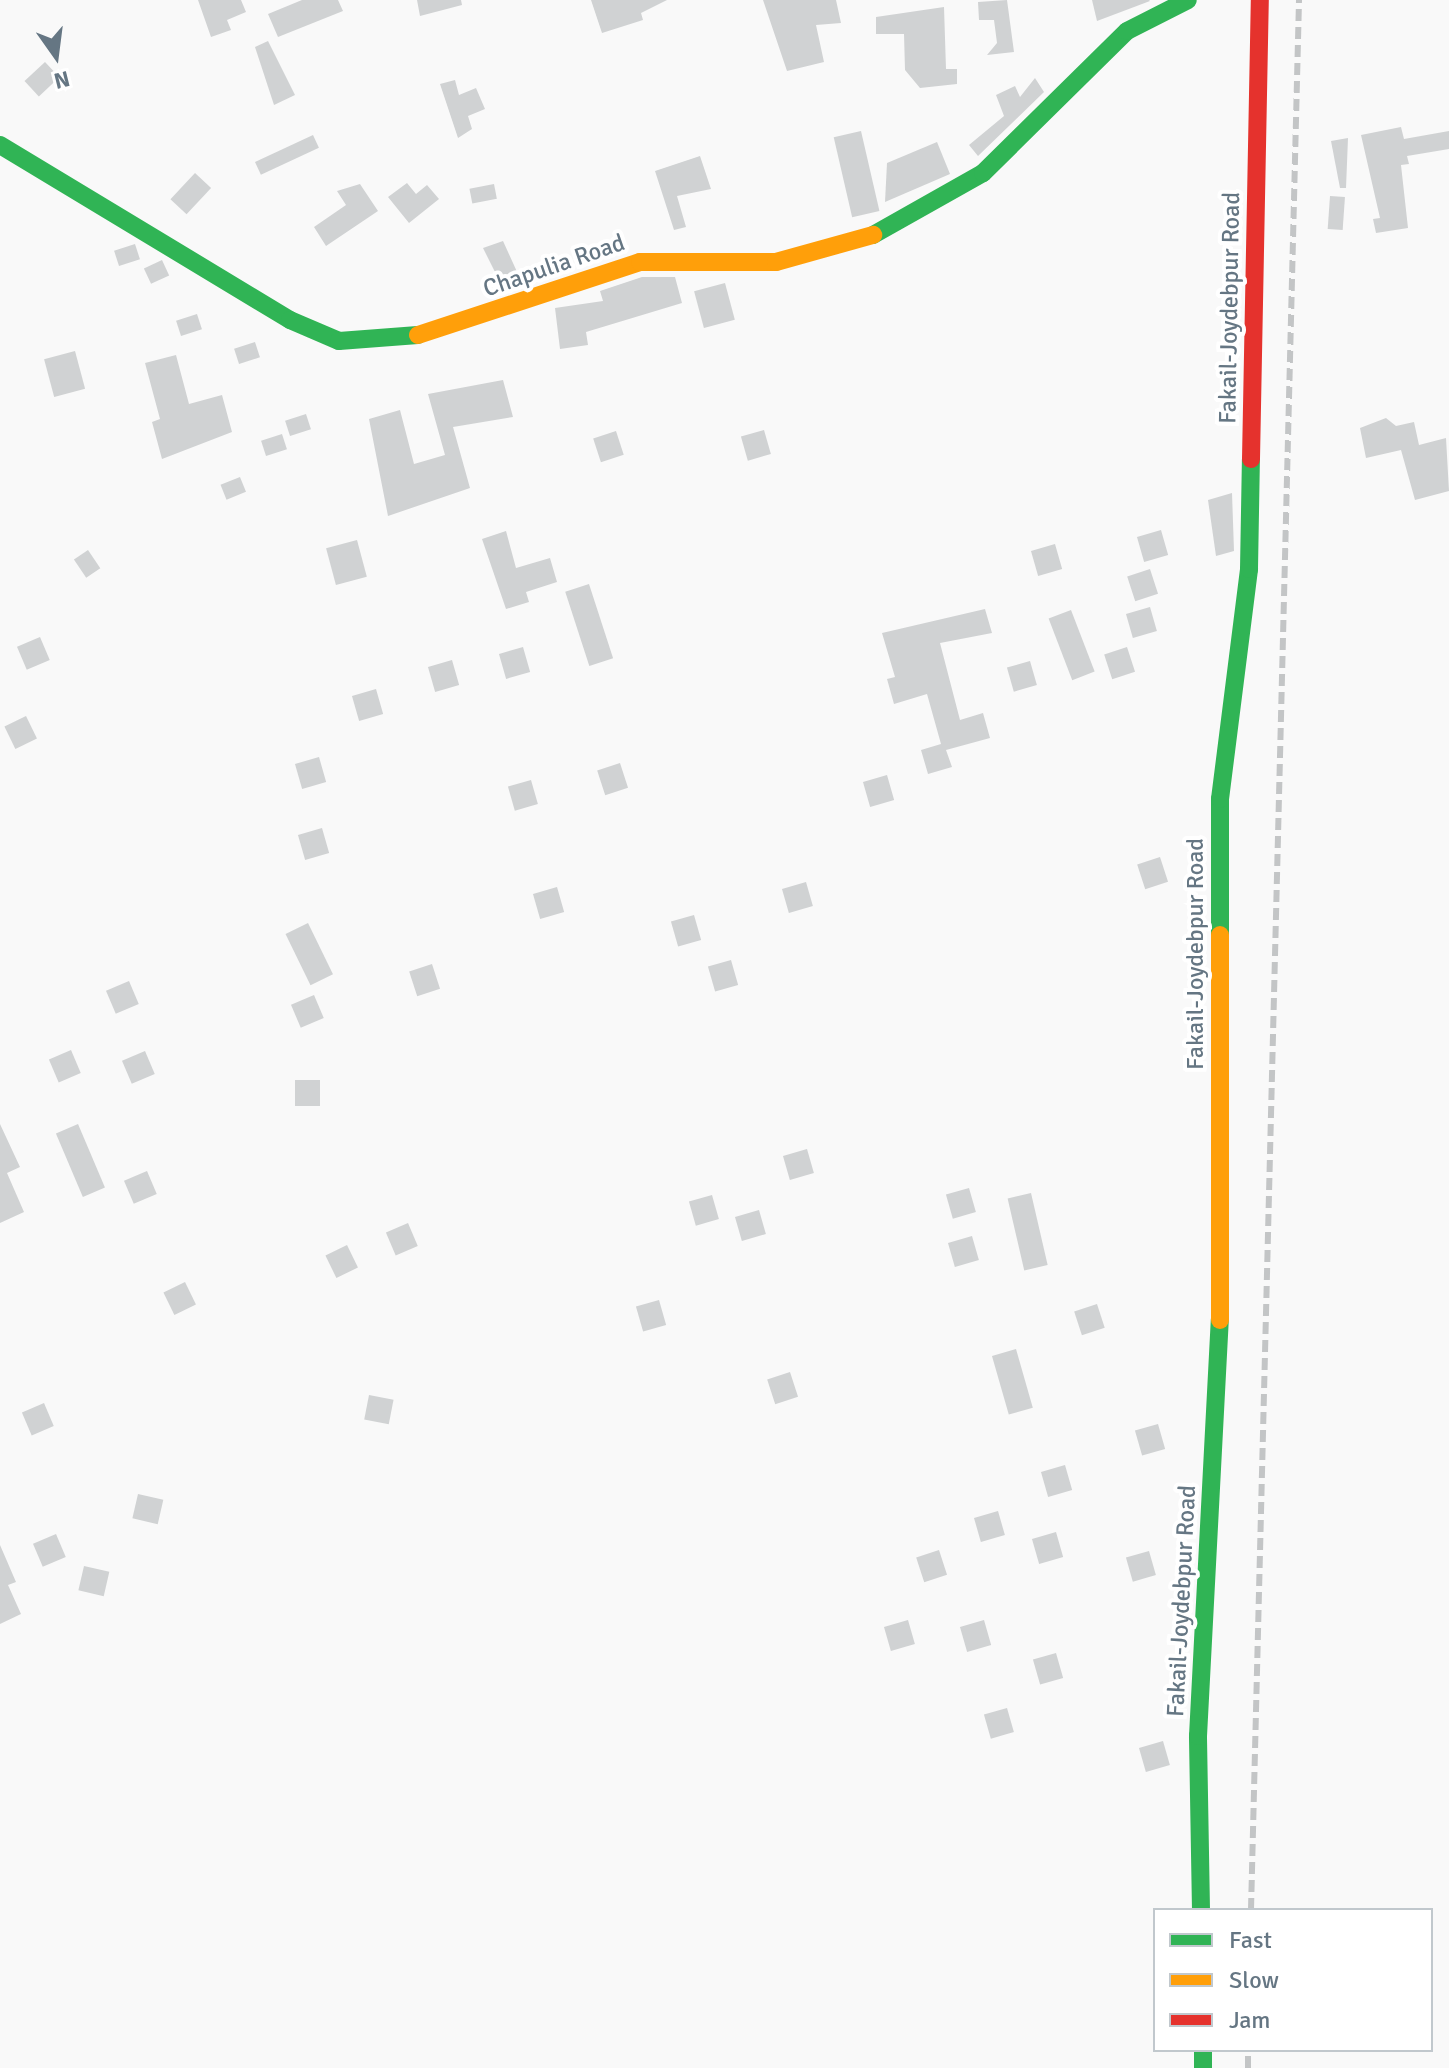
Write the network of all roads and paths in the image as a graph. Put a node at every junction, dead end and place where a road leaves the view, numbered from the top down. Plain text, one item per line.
1 (1188, 0) edge
2 (1260, 0) edge
3 (0, 145) edge
4 (1201, 1908) edge

1 - 3 street, Chapulia Road
2 - 4 street, Fakail-Joydebpur Road

